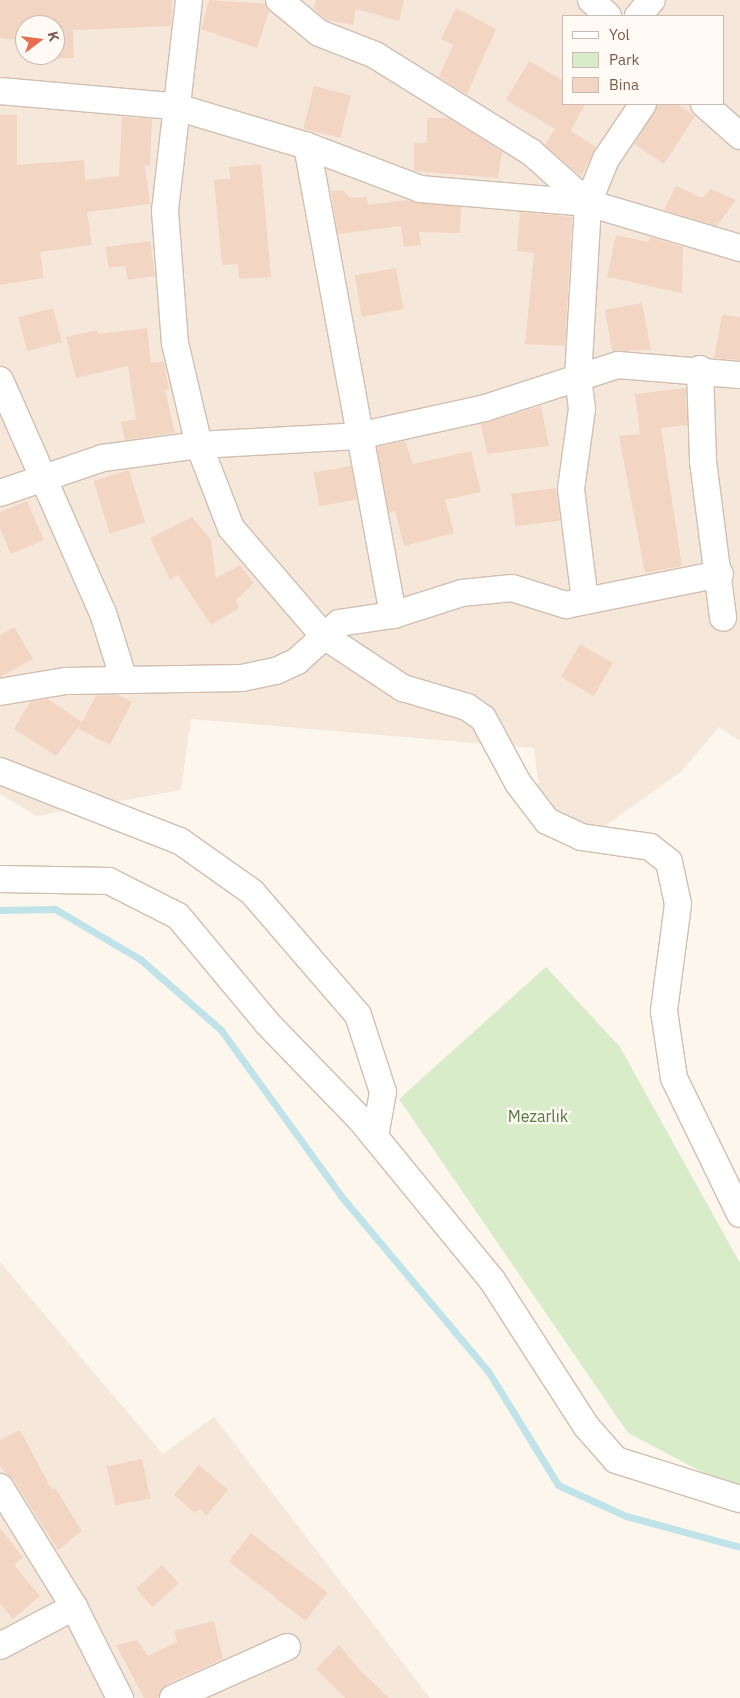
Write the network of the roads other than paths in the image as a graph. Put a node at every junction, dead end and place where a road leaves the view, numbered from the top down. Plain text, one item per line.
1 (189, 0) edge
2 (279, 0) edge
3 (591, 0) edge
4 (652, 0) edge
5 (607, 15) edge
6 (639, 15) edge
7 (0, 92) edge
8 (643, 105) edge
9 (705, 105) edge
10 (174, 106) junction
11 (740, 136) edge
12 (307, 146) junction
13 (588, 203) junction
14 (740, 248) edge
15 (700, 369) junction
16 (740, 375) edge
17 (578, 378) junction
18 (0, 380) edge
19 (358, 436) junction
20 (199, 445) junction
21 (42, 479) junction
22 (0, 493) edge
23 (720, 574) junction
24 (585, 602) junction
25 (393, 615) junction
26 (723, 618) dead end
27 (324, 636) junction
28 (124, 680) junction
29 (0, 692) edge
30 (0, 771) edge
31 (0, 879) edge
32 (375, 1137) junction
33 (740, 1214) edge
34 (0, 1487) edge
35 (740, 1499) edge
36 (74, 1607) junction
37 (0, 1646) edge
38 (287, 1647) dead end
39 (120, 1698) edge
40 (173, 1698) edge

1 - 10 street
2 - 13 street
3 - 5 street
4 - 6 street
7 - 10 street
8 - 13 street
9 - 11 street
10 - 12 street
10 - 20 street
12 - 13 street
12 - 19 street
13 - 14 street
13 - 17 street
15 - 16 street
15 - 17 street
15 - 23 street
17 - 19 street
17 - 24 street
18 - 21 street
19 - 20 street
19 - 25 street
20 - 21 street
20 - 27 street
21 - 22 street
21 - 28 street
23 - 24 street
23 - 26 street
24 - 25 street
25 - 27 street
27 - 28 street
27 - 33 street
28 - 29 street
30 - 32 street
31 - 32 street
32 - 35 street
34 - 36 street
36 - 37 street
36 - 39 street
38 - 40 street

